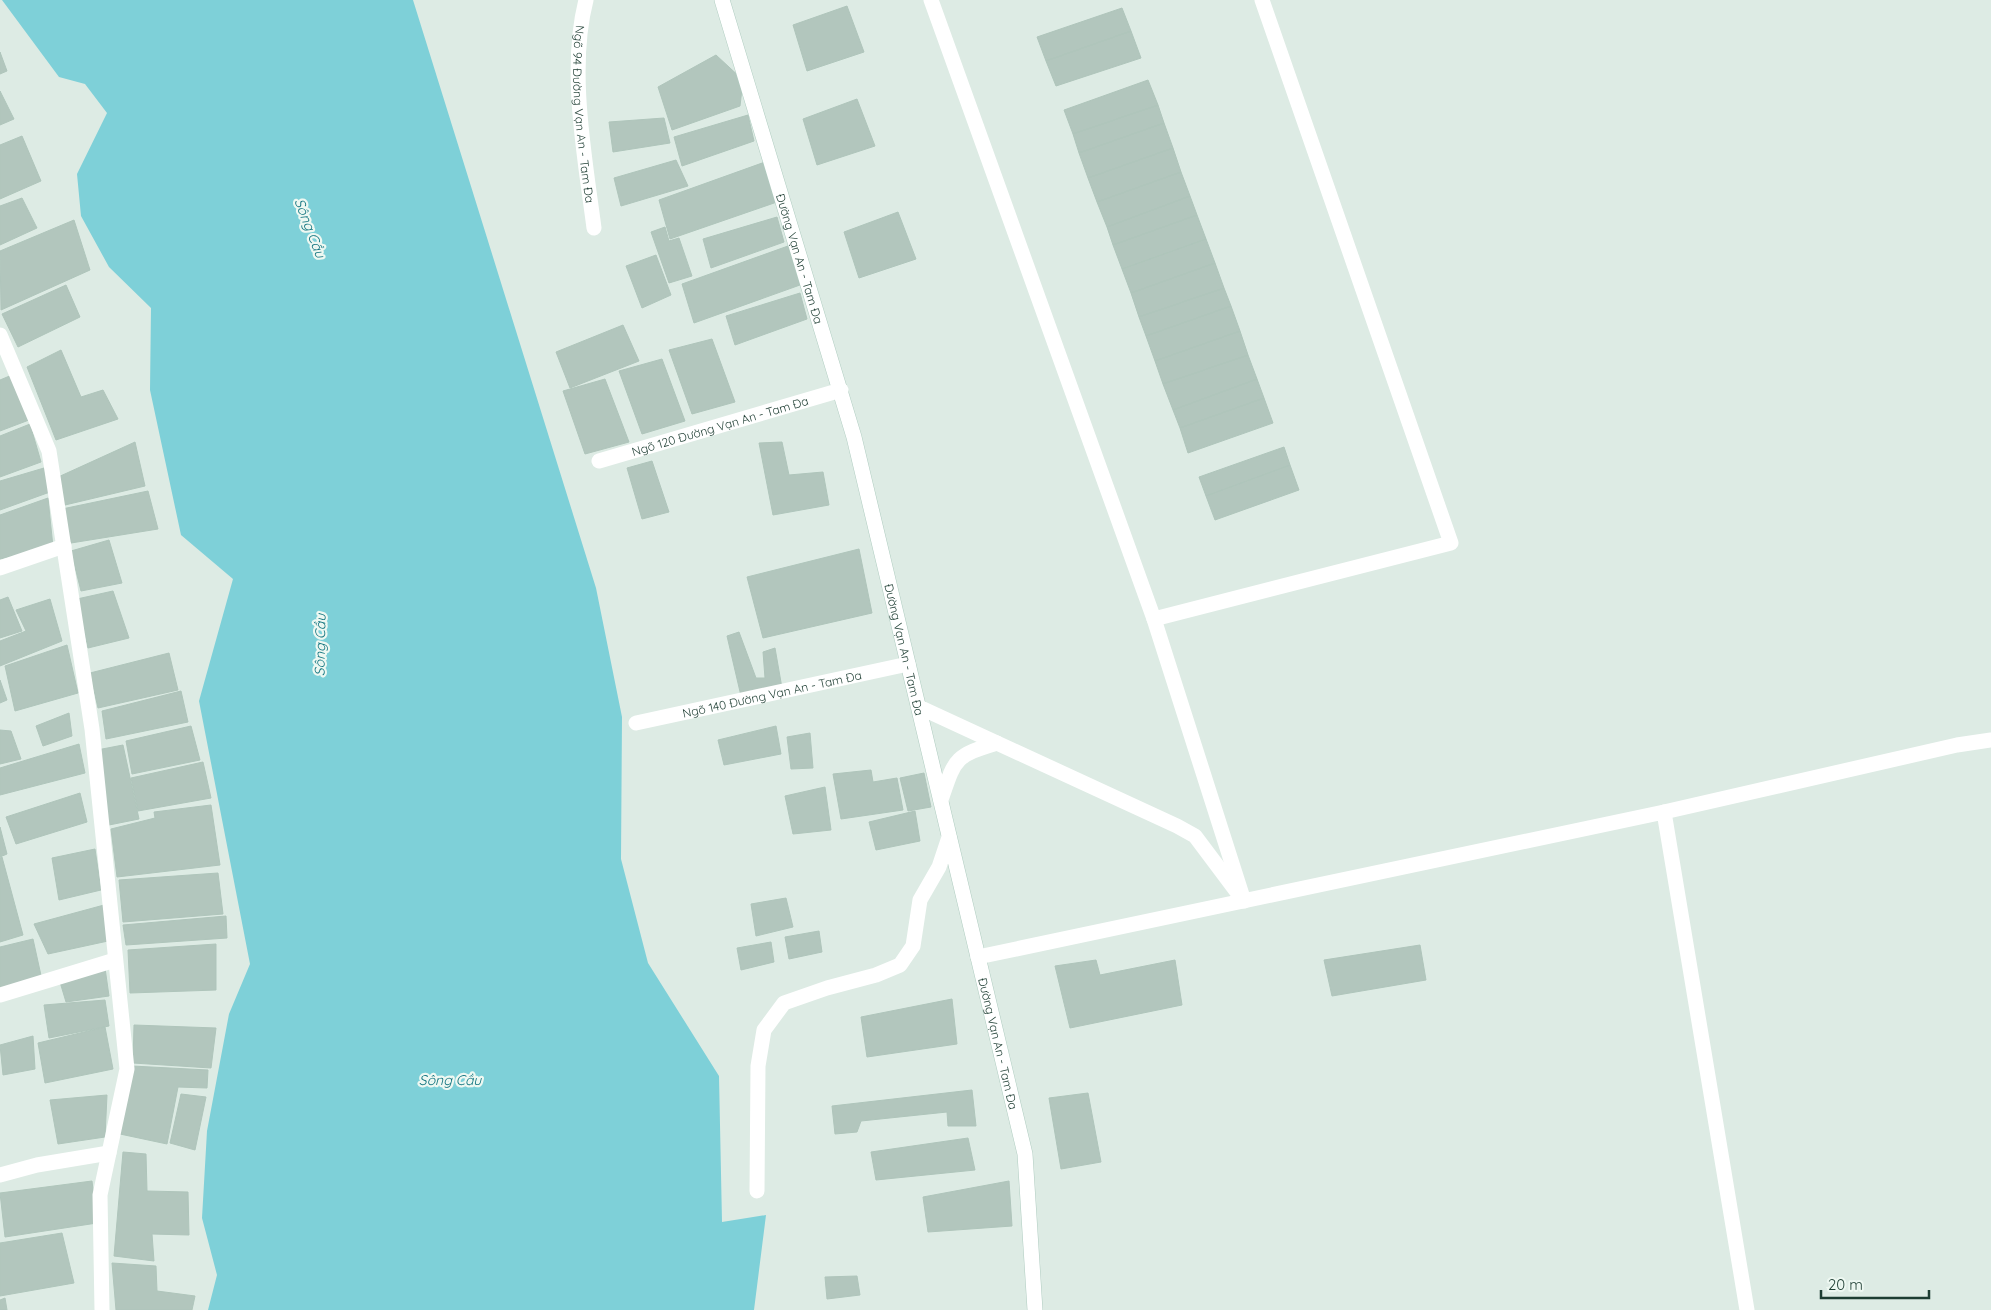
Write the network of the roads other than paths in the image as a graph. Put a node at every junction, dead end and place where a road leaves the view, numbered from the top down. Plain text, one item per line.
1 (586, 0) edge
2 (722, 0) edge
3 (931, 0) edge
4 (1262, 0) edge
5 (594, 228) dead end
6 (0, 335) edge
7 (841, 390) junction
8 (599, 461) dead end
9 (64, 546) junction
10 (0, 568) edge
11 (1154, 620) junction
12 (908, 664) junction
13 (919, 707) junction
14 (636, 723) dead end
15 (1991, 740) edge
16 (997, 743) junction
17 (941, 800) junction
18 (1664, 812) junction
19 (950, 837) junction
20 (1244, 901) junction
21 (978, 957) junction
22 (115, 960) junction
23 (0, 995) edge
24 (109, 1153) junction
25 (0, 1175) edge
26 (757, 1191) dead end
27 (102, 1310) edge
28 (1035, 1310) edge
29 (1747, 1310) edge

1 - 5 street, Ngõ 94 Đường Vạn An - Tam Đa
2 - 7 street, Đường Vạn An - Tam Đa
3 - 11 street
4 - 11 street
6 - 9 street
7 - 8 street, Ngõ 120 Đường Vạn An - Tam Đa
7 - 12 street, Đường Vạn An - Tam Đa
9 - 10 street
9 - 22 street
11 - 20 street
12 - 13 street, Đường Vạn An - Tam Đa
12 - 14 street, Ngõ 140 Đường Vạn An - Tam Đa
13 - 16 street
13 - 17 street, Đường Vạn An - Tam Đa
15 - 18 street
16 - 17 street
16 - 20 street
17 - 19 street, Đường Vạn An - Tam Đa
18 - 20 street
18 - 29 street
19 - 21 street, Đường Vạn An - Tam Đa
19 - 26 street
20 - 21 street
21 - 28 street, Đường Vạn An - Tam Đa
22 - 23 street
22 - 24 street
24 - 25 street
24 - 27 street

